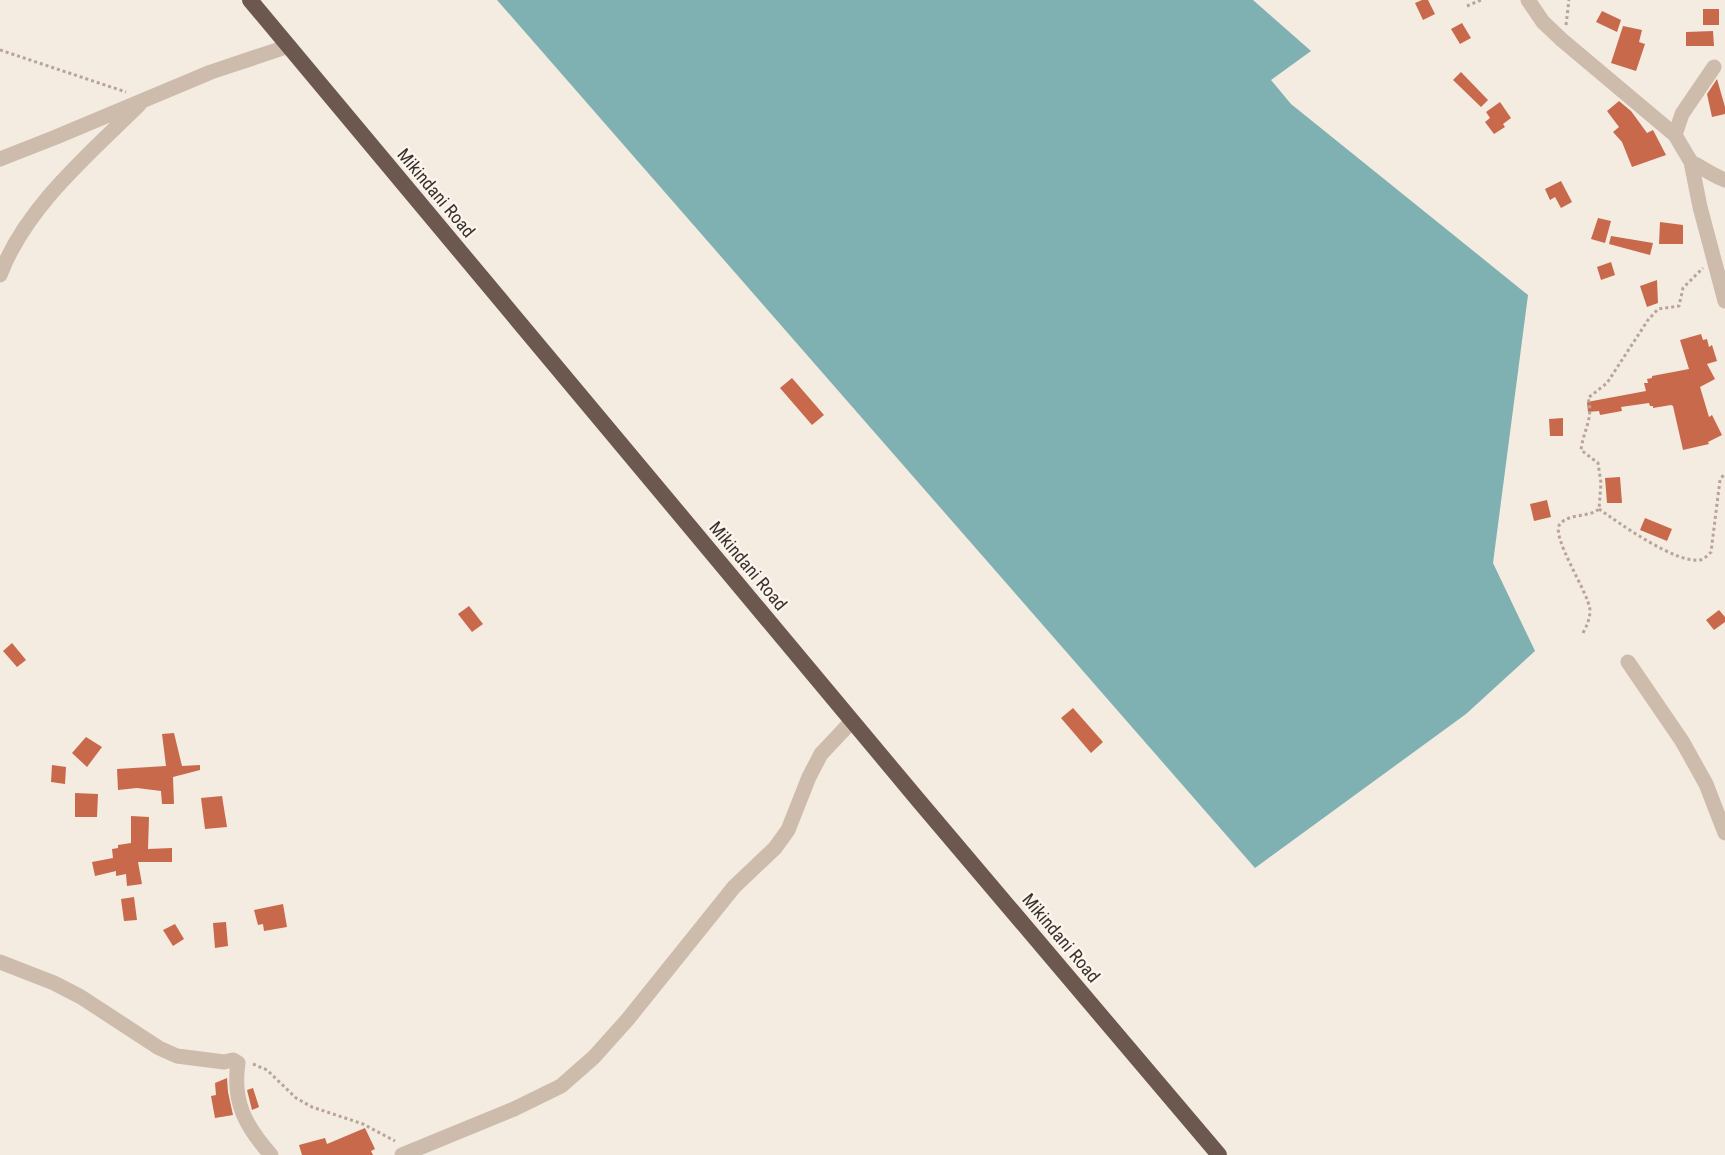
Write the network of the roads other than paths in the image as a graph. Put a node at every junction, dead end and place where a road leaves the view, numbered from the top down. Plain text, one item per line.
1 (249, 0) edge
2 (1528, 0) edge
3 (289, 46) junction
4 (1714, 67) dead end
5 (146, 99) junction
6 (1675, 135) junction
7 (0, 159) edge
8 (1691, 162) junction
9 (1725, 180) edge
10 (0, 276) edge
11 (1725, 301) edge
12 (1628, 662) dead end
13 (852, 721) junction
14 (1725, 833) edge
15 (0, 962) edge
16 (407, 1153) edge
17 (271, 1155) edge
18 (1219, 1155) edge

1 - 3 highway, Mikindani Road
2 - 6 street
3 - 5 street
3 - 13 highway, Mikindani Road
4 - 6 street
5 - 7 street
5 - 10 street
6 - 8 street
8 - 9 street
8 - 11 street
12 - 14 street
13 - 16 street
13 - 18 highway, Mikindani Road
15 - 17 street

